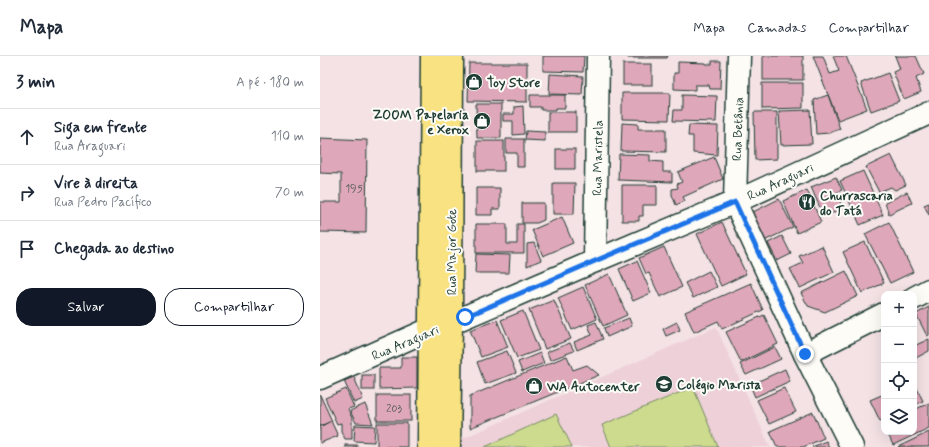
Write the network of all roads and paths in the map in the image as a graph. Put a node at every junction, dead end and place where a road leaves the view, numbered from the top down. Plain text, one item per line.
1 (432, 56) edge
2 (452, 56) edge
3 (598, 56) edge
4 (739, 56) edge
5 (929, 113) edge
6 (735, 202) junction
7 (595, 261) junction
8 (929, 290) edge
9 (917, 296) edge
10 (881, 316) edge
11 (451, 323) junction
12 (430, 329) junction
13 (805, 354) junction
14 (320, 378) edge
15 (429, 447) edge
16 (449, 447) edge
17 (852, 447) edge

1 - 12 main road, Rua Major Gote
2 - 11 main road, Rua Major Gote
3 - 7 street, Rua Maristela
4 - 6 street, Rua Betânia
5 - 6 street, Rua Araguari
6 - 7 street, Rua Araguari
6 - 13 street
7 - 11 street, Rua Araguari
8 - 9 street
10 - 13 street
11 - 12 street, Rua Araguari
11 - 16 main road, Rua Major Gote
12 - 14 street, Rua Araguari
12 - 15 main road, Rua Major Gote
13 - 17 street

